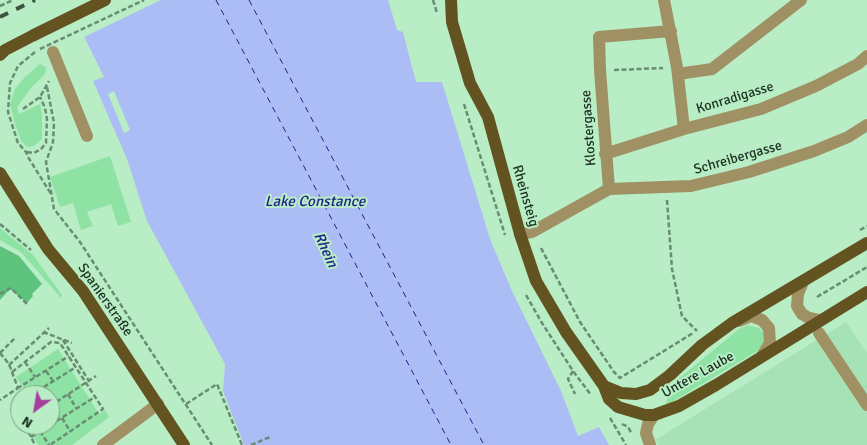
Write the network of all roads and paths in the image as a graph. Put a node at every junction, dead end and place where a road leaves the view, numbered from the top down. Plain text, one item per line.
1 (13, 0) edge
2 (105, 0) edge
3 (144, 0) edge
4 (451, 0) edge
5 (664, 0) edge
6 (801, 0) edge
7 (0, 6) edge
8 (671, 31) junction
9 (53, 52) dead end
10 (0, 54) edge
11 (867, 56) edge
12 (664, 68) dead end
13 (600, 70) junction
14 (678, 74) junction
15 (47, 87) dead end
16 (23, 108) dead end
17 (867, 125) edge
18 (684, 129) junction
19 (87, 136) dead end
20 (26, 152) junction
21 (605, 154) junction
22 (0, 173) edge
23 (666, 188) junction
24 (609, 189) junction
25 (52, 196) junction
26 (0, 224) edge
27 (526, 233) junction
28 (867, 243) edge
29 (35, 253) dead end
30 (867, 267) edge
31 (803, 282) junction
32 (867, 292) edge
33 (0, 294) edge
34 (817, 297) dead end
35 (28, 305) dead end
36 (819, 320) junction
37 (732, 323) junction
38 (49, 328) dead end
39 (43, 332) junction
40 (819, 333) dead end
41 (16, 337) dead end
42 (63, 340) junction
43 (72, 343) dead end
44 (0, 353) edge
45 (69, 356) junction
46 (762, 356) junction
47 (25, 362) junction
48 (9, 365) junction
49 (76, 368) junction
50 (46, 370) junction
51 (573, 371) dead end
52 (12, 372) junction
53 (96, 376) dead end
54 (36, 377) junction
55 (53, 381) junction
56 (87, 382) junction
57 (17, 385) edge
58 (23, 385) edge
59 (47, 385) edge
60 (604, 386) junction
61 (68, 394) junction
62 (575, 394) dead end
63 (95, 397) junction
64 (60, 399) edge
65 (158, 404) junction
66 (186, 404) junction
67 (867, 405) edge
68 (77, 408) junction
69 (654, 415) junction
70 (610, 417) dead end
71 (62, 418) joint
72 (71, 431) junction
73 (32, 436) edge
74 (270, 436) dead end
75 (35, 445) edge
76 (50, 445) edge
77 (103, 445) edge
78 (184, 445) edge
79 (212, 445) edge
80 (242, 445) edge
81 (251, 445) edge
82 (626, 445) edge
83 (650, 445) edge

1 - 7 path
2 - 10 main road, bridge
3 - 20 path, bridge
4 - 27 main road, Rheinsteig
5 - 8 street
6 - 14 street
8 - 13 street, Klostergasse
8 - 14 street
9 - 19 street
11 - 18 street, Konradigasse
12 - 13 path
13 - 21 street, Klostergasse
14 - 18 street
15 - 25 path
16 - 20 path
17 - 23 street, Schreibergasse
18 - 21 street, Konradigasse
20 - 25 path
21 - 24 street, Klostergasse
22 - 65 main road, Spanierstraße
23 - 24 street, Schreibergasse
23 - 27 path
24 - 27 street
25 - 66 path
26 - 29 path
27 - 60 main road, Rheinsteig
28 - 31 main road, Untere Laube
30 - 34 path
31 - 36 street
31 - 37 main road, Untere Laube
32 - 36 main road, Untere Laube
33 - 35 path
36 - 46 main road, Untere Laube
37 - 46 street, Untere Laube
37 - 60 main road, Untere Laube
38 - 39 path
39 - 42 path
39 - 48 path
40 - 67 street
41 - 44 path
42 - 43 path
42 - 56 path
44 - 48 path
45 - 47 path
45 - 49 path
45 - 50 path
46 - 69 main road, Untere Laube
47 - 52 path
47 - 54 path
48 - 52 path
49 - 55 path
49 - 56 path
50 - 54 path
50 - 55 path
51 - 62 path
52 - 57 path
53 - 56 path
54 - 58 path
55 - 59 path
56 - 61 path
56 - 63 path
60 - 69 main road, Untere Laube
61 - 64 path
61 - 68 path
63 - 68 path
63 - 72 path
65 - 77 street
65 - 78 main road, Spanierstraße
66 - 79 path
66 - 80 path
68 - 71 path
69 - 83 street
70 - 82 path
71 - 72 path
72 - 76 path
73 - 75 path
74 - 81 path

